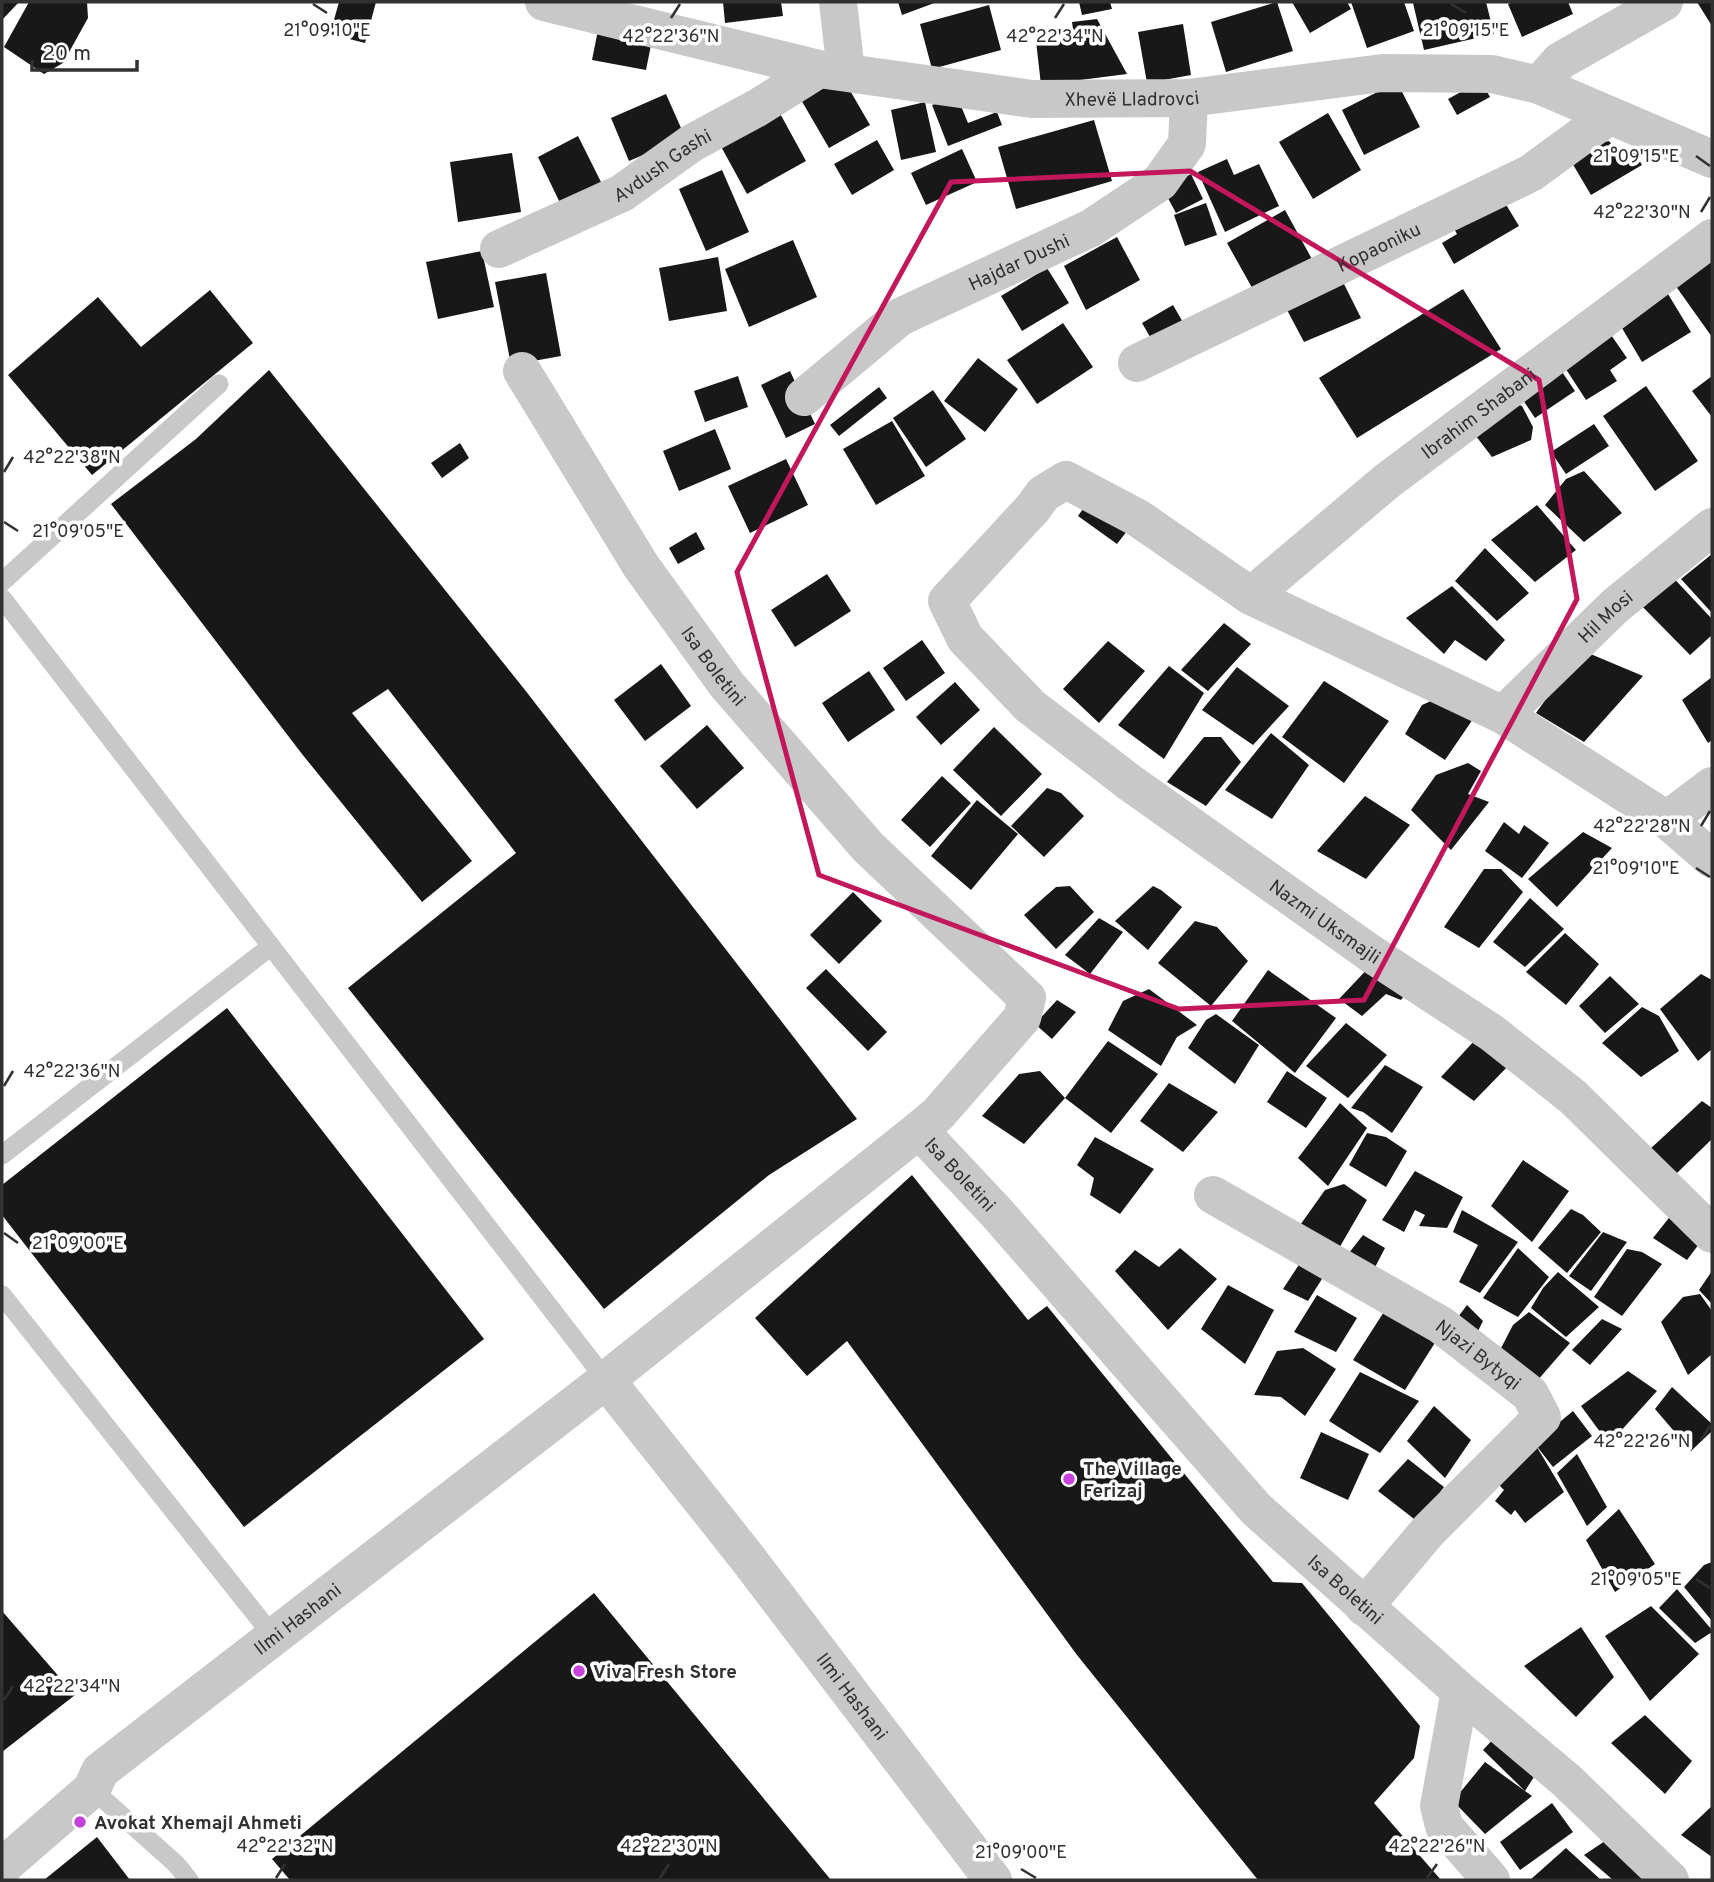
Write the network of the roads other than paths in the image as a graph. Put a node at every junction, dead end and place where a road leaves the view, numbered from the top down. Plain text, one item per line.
1 (544, 2) edge
2 (838, 2) edge
3 (1664, 2) edge
4 (833, 71) junction
5 (1539, 85) junction
6 (1189, 98) junction
7 (1609, 116) junction
8 (1712, 159) edge
9 (1712, 238) edge
10 (499, 249) dead end
11 (1137, 363) dead end
12 (522, 371) dead end
13 (219, 384) dead end
14 (804, 397) dead end
15 (1712, 527) edge
16 (2, 582) edge
17 (1251, 596) junction
18 (2, 598) edge
19 (1503, 715) junction
20 (1712, 786) edge
21 (1667, 820) junction
22 (1712, 859) edge
23 (270, 947) junction
24 (919, 1130) junction
25 (2, 1156) edge
26 (1213, 1195) dead end
27 (1712, 1234) edge
28 (2, 1295) edge
29 (606, 1380) junction
30 (1364, 1607) junction
31 (273, 1636) junction
32 (1460, 1690) junction
33 (92, 1789) junction
34 (2, 1867) edge
35 (189, 1880) edge
36 (993, 1880) edge
37 (1491, 1880) edge
38 (1670, 1880) edge

1 - 4 street, Xhevë Lladrovci
2 - 4 street
3 - 5 street
4 - 6 street, Xhevë Lladrovci
4 - 10 street, Avdush Gashi
5 - 6 street, Xhevë Lladrovci
5 - 7 street, Xhevë Lladrovci
6 - 14 street, Hajdar Dushi
7 - 8 street, Xhevë Lladrovci
7 - 11 street, Kopaoniku
9 - 17 street, Ibrahim Shabani
12 - 24 street, Isa Boletini
13 - 16 lane
15 - 19 street, Hil Mosi
17 - 19 street
17 - 27 street, Nazmi Uksmajli
18 - 23 lane
19 - 21 street
20 - 21 street
21 - 22 street
23 - 25 lane
23 - 29 lane
24 - 29 street, Ilmi Hashani
24 - 30 street, Isa Boletini
26 - 30 street, Njazi Bytyqi
28 - 31 lane
29 - 31 street, Ilmi Hashani
29 - 36 street, Ilmi Hashani
30 - 32 street, Isa Boletini
31 - 33 street, Ilmi Hashani
32 - 37 street
32 - 38 street, Isa Boletini
33 - 34 street, Ilmi Hashani
33 - 35 lane

